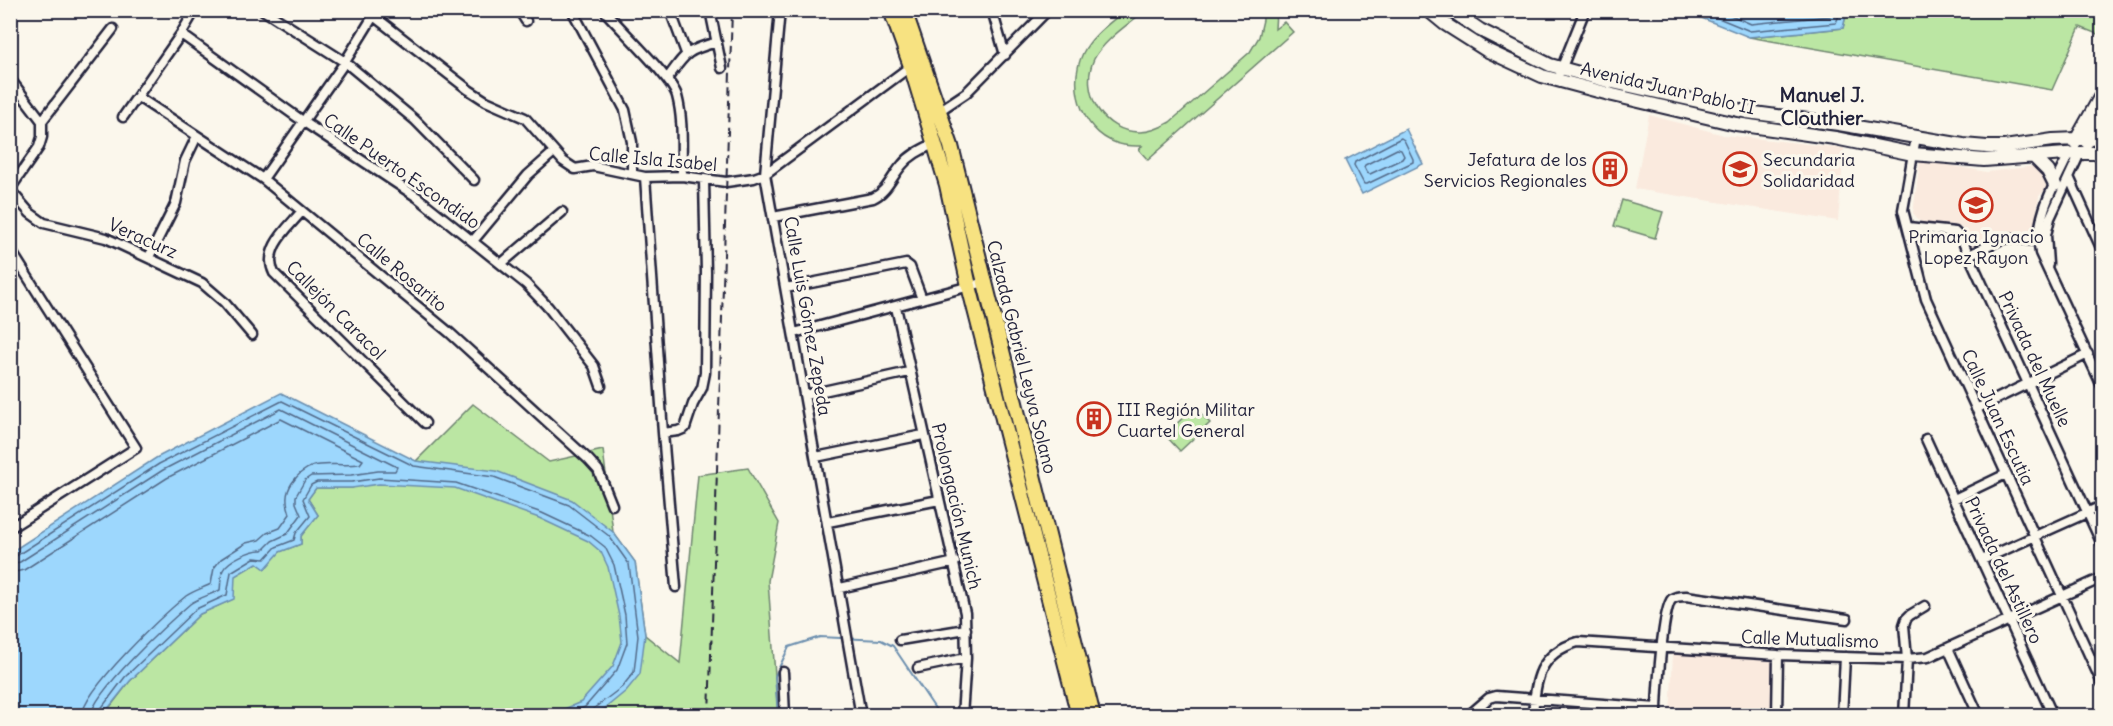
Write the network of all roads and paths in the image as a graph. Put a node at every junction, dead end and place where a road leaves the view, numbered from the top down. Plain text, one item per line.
1 (195, 10) edge
2 (263, 10) edge
3 (519, 10) edge
4 (572, 10) edge
5 (604, 10) edge
6 (670, 10) edge
7 (710, 10) edge
8 (780, 10) edge
9 (891, 10) edge
10 (904, 10) edge
11 (992, 10) edge
12 (1048, 10) edge
13 (1428, 10) edge
14 (1451, 10) edge
15 (1585, 10) edge
16 (376, 14) edge
17 (526, 21) dead end
18 (113, 29) dead end
19 (181, 34) junction
20 (717, 42) junction
21 (686, 54) junction
22 (1005, 55) junction
23 (345, 62) junction
24 (911, 66) junction
25 (722, 68) dead end
26 (1561, 69) junction
27 (10, 79) edge
28 (667, 79) junction
29 (1556, 81) junction
30 (2103, 93) edge
31 (138, 96) junction
32 (939, 111) junction
33 (2103, 112) edge
34 (123, 117) dead end
35 (1807, 120) junction
36 (42, 121) junction
37 (304, 122) junction
38 (1804, 134) junction
39 (197, 136) junction
40 (1916, 137) junction
41 (2083, 138) junction
42 (2103, 138) edge
43 (935, 143) junction
44 (554, 152) junction
45 (2075, 153) junction
46 (2103, 153) edge
47 (1913, 154) junction
48 (2034, 157) junction
49 (632, 174) junction
50 (765, 174) junction
51 (682, 176) junction
52 (645, 177) junction
53 (2068, 177) junction
54 (263, 179) junction
55 (474, 180) dead end
56 (704, 180) junction
57 (2055, 185) junction
58 (10, 189) edge
59 (302, 211) junction
60 (562, 212) dead end
61 (773, 217) junction
62 (1908, 228) junction
63 (473, 241) junction
64 (2038, 241) junction
65 (10, 249) edge
66 (2103, 250) edge
67 (1969, 255) junction
68 (149, 257) junction
69 (501, 264) junction
70 (2048, 267) junction
71 (985, 282) junction
72 (969, 286) junction
73 (786, 288) junction
74 (922, 299) junction
75 (896, 307) junction
76 (794, 333) junction
77 (252, 335) dead end
78 (2088, 354) junction
79 (909, 372) junction
80 (2028, 382) junction
81 (2103, 386) edge
82 (601, 387) dead end
83 (805, 395) junction
84 (1976, 409) junction
85 (425, 423) dead end
86 (663, 432) junction
87 (923, 435) junction
88 (1926, 438) dead end
89 (816, 457) junction
90 (2006, 474) junction
91 (1954, 499) junction
92 (939, 500) junction
93 (612, 505) dead end
94 (2103, 506) edge
95 (2088, 513) junction
96 (828, 522) junction
97 (10, 528) edge
98 (2035, 536) junction
99 (2103, 544) edge
100 (1046, 559) junction
101 (1982, 560) junction
102 (955, 562) junction
103 (2103, 578) edge
104 (676, 587) dead end
105 (840, 588) junction
106 (2062, 596) junction
107 (1925, 606) dead end
108 (1847, 619) dead end
109 (2009, 620) junction
110 (966, 629) junction
111 (900, 640) dead end
112 (1661, 648) junction
113 (1948, 648) junction
114 (1778, 655) junction
115 (1845, 657) junction
116 (966, 658) junction
117 (1907, 659) junction
118 (918, 668) dead end
119 (783, 672) dead end
120 (2103, 683) edge
121 (1534, 699) junction
122 (1657, 712) edge
123 (785, 716) edge
124 (861, 716) edge
125 (962, 716) edge
126 (1079, 716) edge
127 (1093, 716) edge
128 (1468, 716) edge
129 (1533, 716) edge
130 (1777, 716) edge
131 (1842, 716) edge
132 (1904, 716) edge
133 (1979, 716) edge
134 (2053, 716) edge

1 - 19 street
2 - 23 street
3 - 17 street
4 - 49 street
5 - 28 street
6 - 21 street
7 - 20 street
8 - 50 street, Calle Luis Gómez Zepeda
9 - 24 main road
10 - 32 main road, Calzada Gabriel Leyva Solano
11 - 22 street
12 - 22 street
13 - 29 main road, Avenida Juan Pablo II
14 - 26 main road, Avenida Juan Pablo II
15 - 26 street
16 - 23 street
16 - 44 street, Calle Isla Isabel
18 - 36 street
19 - 31 street
19 - 37 street, Calle Puerto Escondido
20 - 21 street
20 - 25 street
21 - 28 street
22 - 32 street
23 - 37 street
23 - 55 street
24 - 43 main road
24 - 50 street
26 - 29 street, Avenida Juan Pablo II
26 - 35 main road, Avenida Juan Pablo II
27 - 36 street
28 - 51 street
29 - 38 main road, Avenida Juan Pablo II
30 - 41 main road
31 - 34 street
31 - 39 street, Calle Rosarito
32 - 71 main road, Calzada Gabriel Leyva Solano
33 - 41 main road
35 - 38 main road
35 - 40 main road, Avenida Juan Pablo II
36 - 58 street
37 - 54 street
37 - 63 street, Calle Puerto Escondido
38 - 47 main road, Avenida Juan Pablo II
39 - 54 street, Calle Rosarito
39 - 68 street
40 - 41 main road, Avenida Juan Pablo II
40 - 47 street
41 - 42 main road, Avenida Juan Pablo II
41 - 45 main road
43 - 61 street
43 - 72 main road, Calzada Gabriel Leyva Solano
44 - 49 street, Calle Isla Isabel
44 - 63 street
45 - 46 main road, Avenida Juan Pablo II
45 - 48 main road, Avenida Juan Pablo II
45 - 53 street
45 - 57 street
47 - 48 main road, Avenida Juan Pablo II
47 - 62 street, Calle Juan Escutia
48 - 57 main road
49 - 52 street, Calle Isla Isabel
50 - 56 street, Calle Isla Isabel
50 - 61 street, Calle Luis Gómez Zepeda
51 - 52 street, Calle Isla Isabel
51 - 56 street, Calle Isla Isabel
52 - 86 street
53 - 66 street
53 - 70 street
54 - 59 street, Calle Rosarito
56 - 86 street
57 - 64 street
58 - 68 street, Veracurz
59 - 85 street, Callejón Caracol
59 - 93 street, Calle Rosarito
60 - 69 street
61 - 73 street, Calle Luis Gómez Zepeda
62 - 67 street, Privada del Muelle
62 - 84 street, Calle Juan Escutia
63 - 69 street, Calle Puerto Escondido
64 - 67 street
64 - 70 street
65 - 97 street
67 - 80 street, Privada del Muelle
68 - 77 street, Veracurz
69 - 82 street, Calle Puerto Escondido
70 - 78 street
71 - 72 street
71 - 100 main road, Calzada Gabriel Leyva Solano
72 - 74 street
72 - 100 main road, Calzada Gabriel Leyva Solano
73 - 74 street
73 - 76 street, Calle Luis Gómez Zepeda
74 - 75 street
75 - 76 street
75 - 79 street, Prolongación Munich
76 - 83 street, Calle Luis Gómez Zepeda
78 - 80 street
78 - 81 street
79 - 83 street
79 - 87 street, Prolongación Munich
80 - 84 street
80 - 95 street, Privada del Muelle
83 - 89 street, Calle Luis Gómez Zepeda
84 - 90 street, Calle Juan Escutia
86 - 104 street
87 - 89 street
87 - 92 street, Prolongación Munich
88 - 91 street, Privada del Astillero
89 - 96 street, Calle Luis Gómez Zepeda
90 - 91 street
90 - 98 street, Calle Juan Escutia
91 - 101 street, Privada del Astillero
92 - 96 street
92 - 102 street, Prolongación Munich
94 - 95 street
95 - 98 street
95 - 99 street, Privada del Muelle
96 - 105 street, Calle Luis Gómez Zepeda
98 - 101 street
98 - 106 street, Calle Juan Escutia
100 - 126 main road, Calzada Gabriel Leyva Solano
100 - 127 main road, Calzada Gabriel Leyva Solano
101 - 109 street, Privada del Astillero
102 - 105 street
102 - 110 street, Prolongación Munich
103 - 106 street, Calle Mutualismo
105 - 124 street, Calle Luis Gómez Zepeda
106 - 109 street, Calle Mutualismo
106 - 120 street, Calle Juan Escutia
107 - 117 street
108 - 112 street
109 - 113 street, Calle Mutualismo
109 - 134 street, Privada del Astillero
110 - 111 street
110 - 116 street, Prolongación Munich
112 - 114 street, Calle Mutualismo
112 - 121 street, Calle Mutualismo
112 - 122 street
113 - 117 street, Calle Mutualismo
113 - 133 street
114 - 115 street, Calle Mutualismo
114 - 130 street
115 - 117 street, Calle Mutualismo
115 - 131 street
116 - 118 street
116 - 125 street, Prolongación Munich
117 - 132 street
119 - 123 street
121 - 122 street
121 - 128 street
121 - 129 street, Calle Mutualismo

